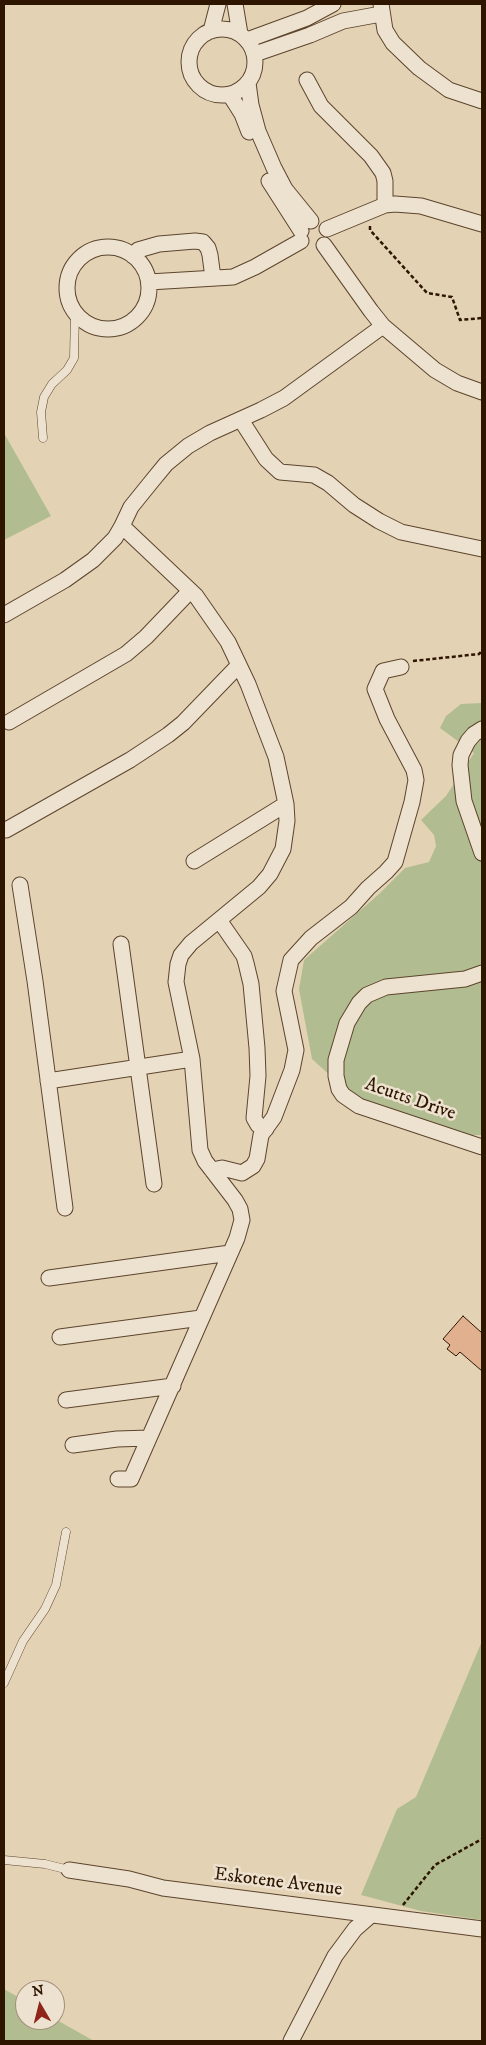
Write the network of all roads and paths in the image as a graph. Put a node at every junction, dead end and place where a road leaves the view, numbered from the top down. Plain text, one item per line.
1 (218, 4) edge
2 (235, 4) edge
3 (333, 4) edge
4 (381, 9) edge
5 (211, 31) junction
6 (243, 37) junction
7 (255, 54) junction
8 (307, 80) dead end
9 (248, 83) junction
10 (230, 94) junction
11 (482, 101) edge
12 (378, 208) junction
13 (482, 224) edge
14 (327, 229) junction
15 (304, 231) junction
16 (324, 245) junction
17 (133, 256) junction
18 (213, 278) junction
19 (149, 282) junction
20 (74, 311) junction
21 (482, 318) edge
22 (383, 326) junction
23 (482, 392) edge
24 (242, 420) junction
25 (43, 438) dead end
26 (122, 526) junction
27 (482, 549) edge
28 (190, 591) junction
29 (4, 615) edge
30 (482, 651) edge
31 (240, 665) junction
32 (401, 667) joint
33 (8, 722) dead end
34 (482, 729) edge
35 (286, 804) junction
36 (6, 830) dead end
37 (482, 853) edge
38 (194, 861) dead end
39 (20, 885) dead end
40 (219, 920) junction
41 (121, 944) dead end
42 (482, 973) edge
43 (192, 1059) junction
44 (139, 1068) junction
45 (48, 1081) junction
46 (266, 1129) junction
47 (482, 1147) edge
48 (212, 1170) junction
49 (154, 1184) dead end
50 (65, 1208) dead end
51 (230, 1254) junction
52 (49, 1278) dead end
53 (201, 1318) junction
54 (60, 1337) dead end
55 (173, 1386) junction
56 (66, 1400) dead end
57 (149, 1438) junction
58 (73, 1445) dead end
59 (118, 1479) dead end
60 (66, 1532) dead end
61 (4, 1683) edge
62 (482, 1839) edge
63 (4, 1860) edge
64 (69, 1870) joint
65 (370, 1915) junction
66 (393, 1918) junction
67 (482, 1929) edge
68 (291, 2041) edge

1 - 5 street
2 - 6 street
3 - 6 street
4 - 7 street
4 - 11 street
5 - 6 street
5 - 10 street
6 - 7 street
7 - 9 street
8 - 12 street
9 - 10 street
9 - 15 street
10 - 15 street
12 - 13 street
12 - 14 street
12 - 21 path
14 - 15 street
14 - 16 street
15 - 16 street
15 - 18 street
16 - 22 street
17 - 18 street
17 - 19 street
17 - 20 street
18 - 19 street
19 - 20 street
20 - 25 lane
22 - 23 street
22 - 24 street
24 - 26 street
24 - 27 street
26 - 28 street
26 - 29 street
28 - 31 street
28 - 33 street
30 - 32 path
31 - 35 street
31 - 36 street
32 - 46 street
34 - 37 street
35 - 38 street
35 - 40 street
39 - 45 street
40 - 43 street
40 - 46 street
41 - 44 street
42 - 47 street, Acutts Drive
43 - 44 street
43 - 48 street
44 - 45 street
44 - 49 street
45 - 50 street
46 - 48 street
48 - 51 street
51 - 52 street
51 - 53 street
53 - 54 street
53 - 55 street
55 - 56 street
55 - 57 street
57 - 58 street
57 - 59 street
60 - 61 lane
62 - 66 path
63 - 64 lane
64 - 65 street, Eskotene Avenue
65 - 66 street, Eskotene Avenue
65 - 68 street
66 - 67 street, Eskotene Avenue

